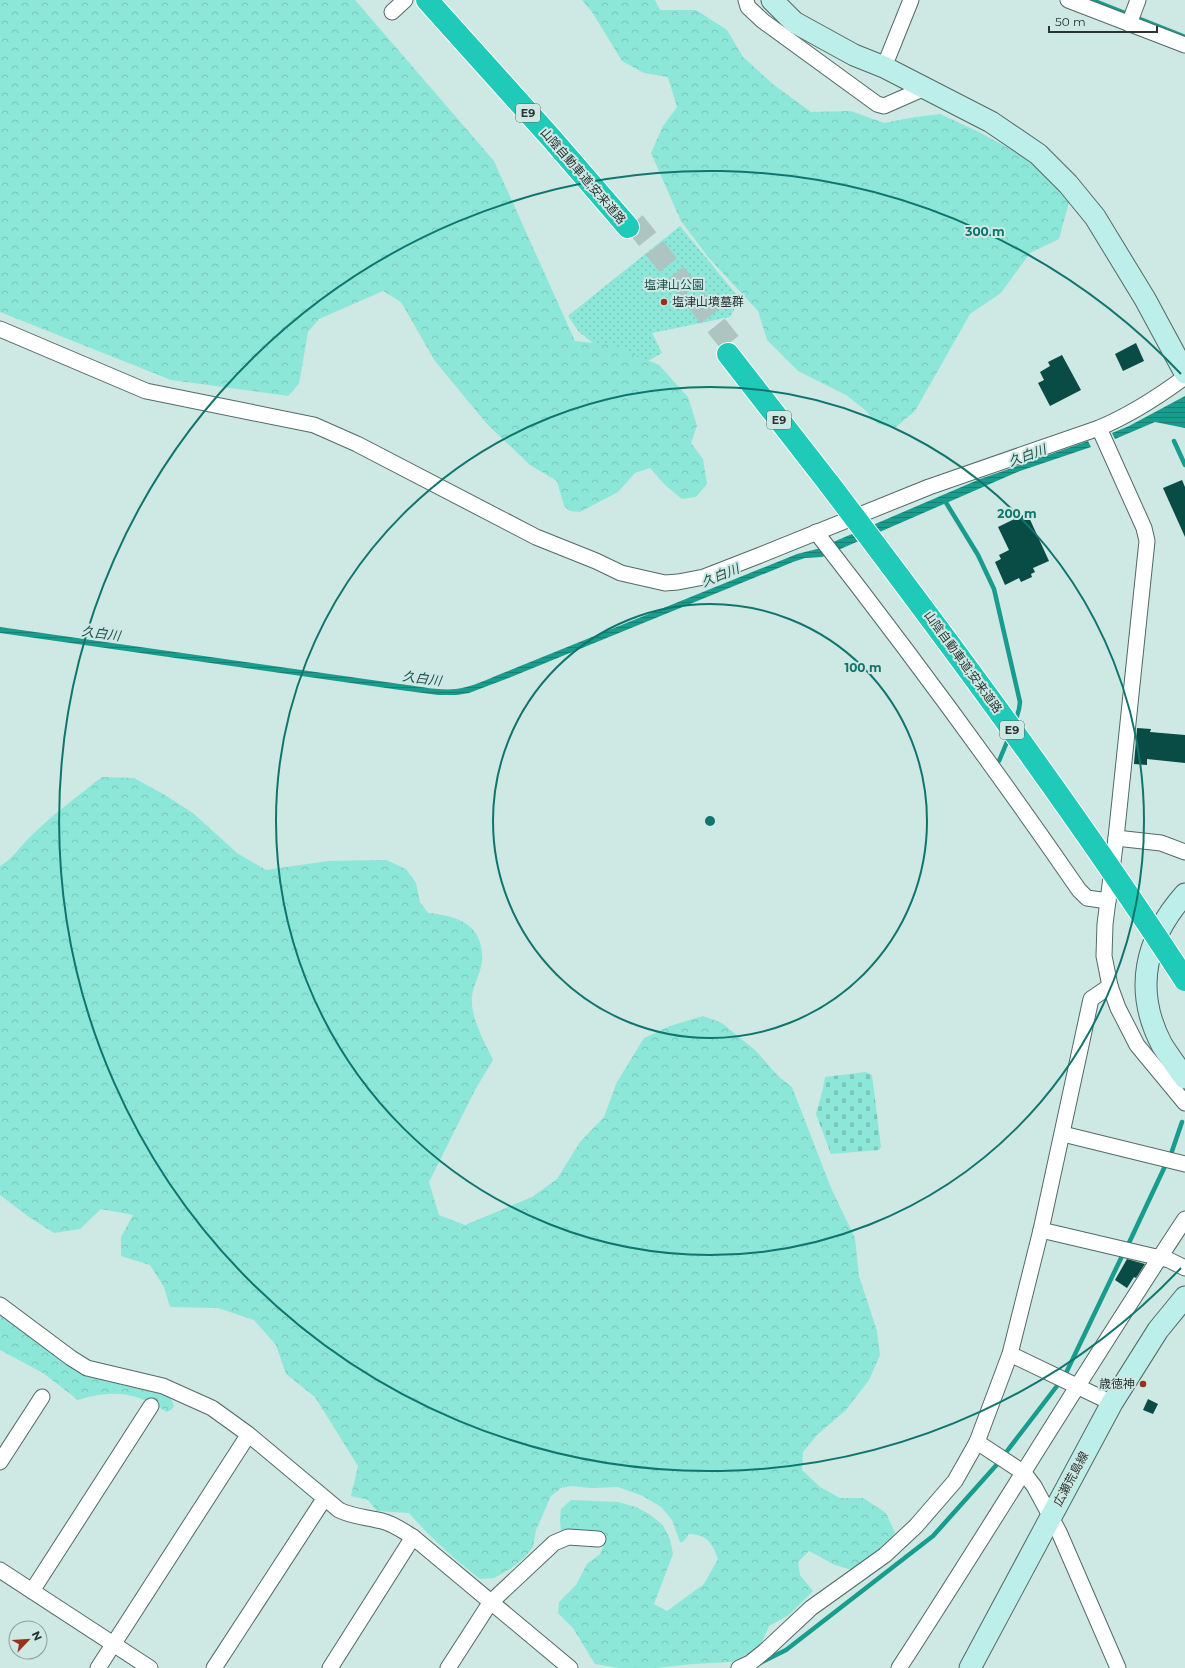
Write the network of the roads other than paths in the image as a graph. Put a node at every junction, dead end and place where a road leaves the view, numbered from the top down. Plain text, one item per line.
1 (405, 0) edge
2 (427, 0) edge
3 (440, 0) edge
4 (746, 0) edge
5 (772, 0) edge
6 (911, 0) edge
7 (1068, 0) edge
8 (1138, 0) edge
9 (392, 12) dead end
10 (1129, 24) junction
11 (1185, 45) edge
12 (884, 67) junction
13 (925, 88) junction
14 (0, 329) edge
15 (732, 351) tunnel mouth
16 (1185, 373) edge
17 (1185, 377) edge
18 (1099, 428) junction
19 (833, 482) junction
20 (816, 532) junction
21 (1116, 838) junction
22 (1185, 852) edge
23 (1185, 894) edge
24 (1108, 901) junction
25 (1185, 966) edge
26 (1185, 980) edge
27 (1110, 986) junction
28 (1185, 1078) edge
29 (1185, 1103) edge
30 (1063, 1134) junction
31 (1185, 1164) edge
32 (1185, 1219) edge
33 (1041, 1230) junction
34 (1159, 1258) junction
35 (1185, 1268) edge
36 (1185, 1297) edge
37 (0, 1305) edge
38 (1010, 1354) junction
39 (1078, 1386) junction
40 (42, 1397) dead end
41 (1112, 1403) junction
42 (151, 1406) dead end
43 (245, 1440) dead end
44 (977, 1442) junction
45 (0, 1462) edge
46 (1024, 1473) junction
47 (324, 1499) junction
48 (1051, 1516) junction
49 (413, 1537) junction
50 (598, 1539) dead end
51 (0, 1570) edge
52 (32, 1591) junction
53 (490, 1603) junction
54 (114, 1644) junction
55 (568, 1667) edge
56 (98, 1668) edge
57 (150, 1668) edge
58 (214, 1668) edge
59 (330, 1668) edge
60 (448, 1668) edge
61 (739, 1668) edge
62 (899, 1668) edge
63 (970, 1668) edge
64 (1118, 1668) edge

1 - 9 street
2 - 3 highway, 山陰自動車道;安来道路 / E9
4 - 13 street
5 - 12 street
6 - 12 street
7 - 10 street
8 - 10 street
10 - 11 street
12 - 13 street
13 - 16 street
14 - 20 street
15 - 19 highway, 山陰自動車道;安来道路 / E9
17 - 18 street
18 - 20 street
18 - 21 street
19 - 25 highway, 山陰自動車道;安来道路 / E9
19 - 26 highway, 山陰自動車道;安来道路 / E9, bridge
20 - 24 street
21 - 22 street
21 - 24 street
23 - 28 street
24 - 27 street
27 - 29 street
27 - 30 street
30 - 31 street
30 - 33 street
32 - 34 street
33 - 34 street
33 - 38 street
34 - 35 street
34 - 39 street
36 - 41 street, 広瀬荒島線
37 - 47 street
38 - 39 street
38 - 44 street
39 - 41 street
39 - 46 street
40 - 45 street
41 - 48 street, 広瀬荒島線
42 - 52 street
43 - 54 street
44 - 46 street
44 - 61 street
46 - 48 street
46 - 62 street
47 - 49 street
47 - 58 street
48 - 63 street, 広瀬荒島線
48 - 64 street
49 - 53 street
49 - 59 street
50 - 53 street
51 - 52 street
52 - 54 street
53 - 55 street
53 - 60 street
54 - 56 street
54 - 57 street

